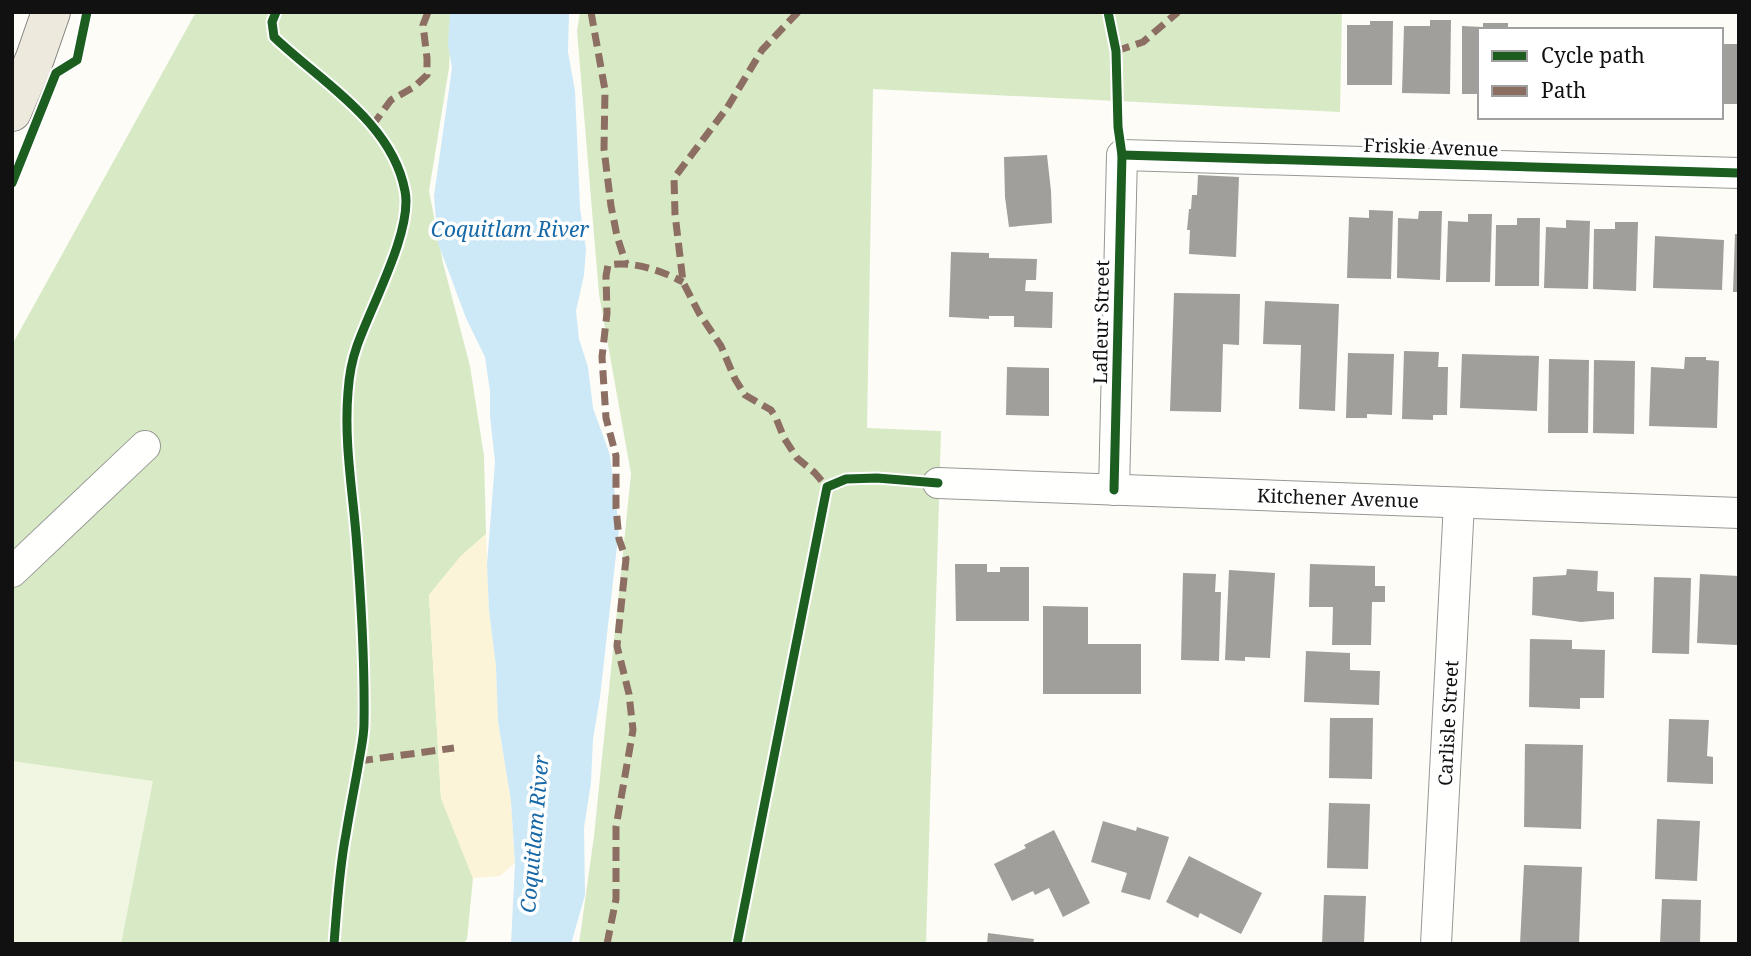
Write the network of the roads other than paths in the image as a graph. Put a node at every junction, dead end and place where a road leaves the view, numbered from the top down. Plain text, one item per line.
1 (51, 12) edge
2 (15, 100) edge
3 (1122, 155) joint
4 (1739, 173) edge
5 (145, 446) dead end
6 (938, 483) dead end
7 (1114, 490) junction
8 (1459, 503) junction
9 (1739, 513) edge
10 (12, 572) edge
11 (1436, 944) edge

1 - 2 main road
3 - 4 street, Friskie Avenue
3 - 7 street, Lafleur Street
5 - 10 street
6 - 7 street, Kitchener Avenue
7 - 8 street, Kitchener Avenue
8 - 9 street, Kitchener Avenue
8 - 11 street, Carlisle Street

